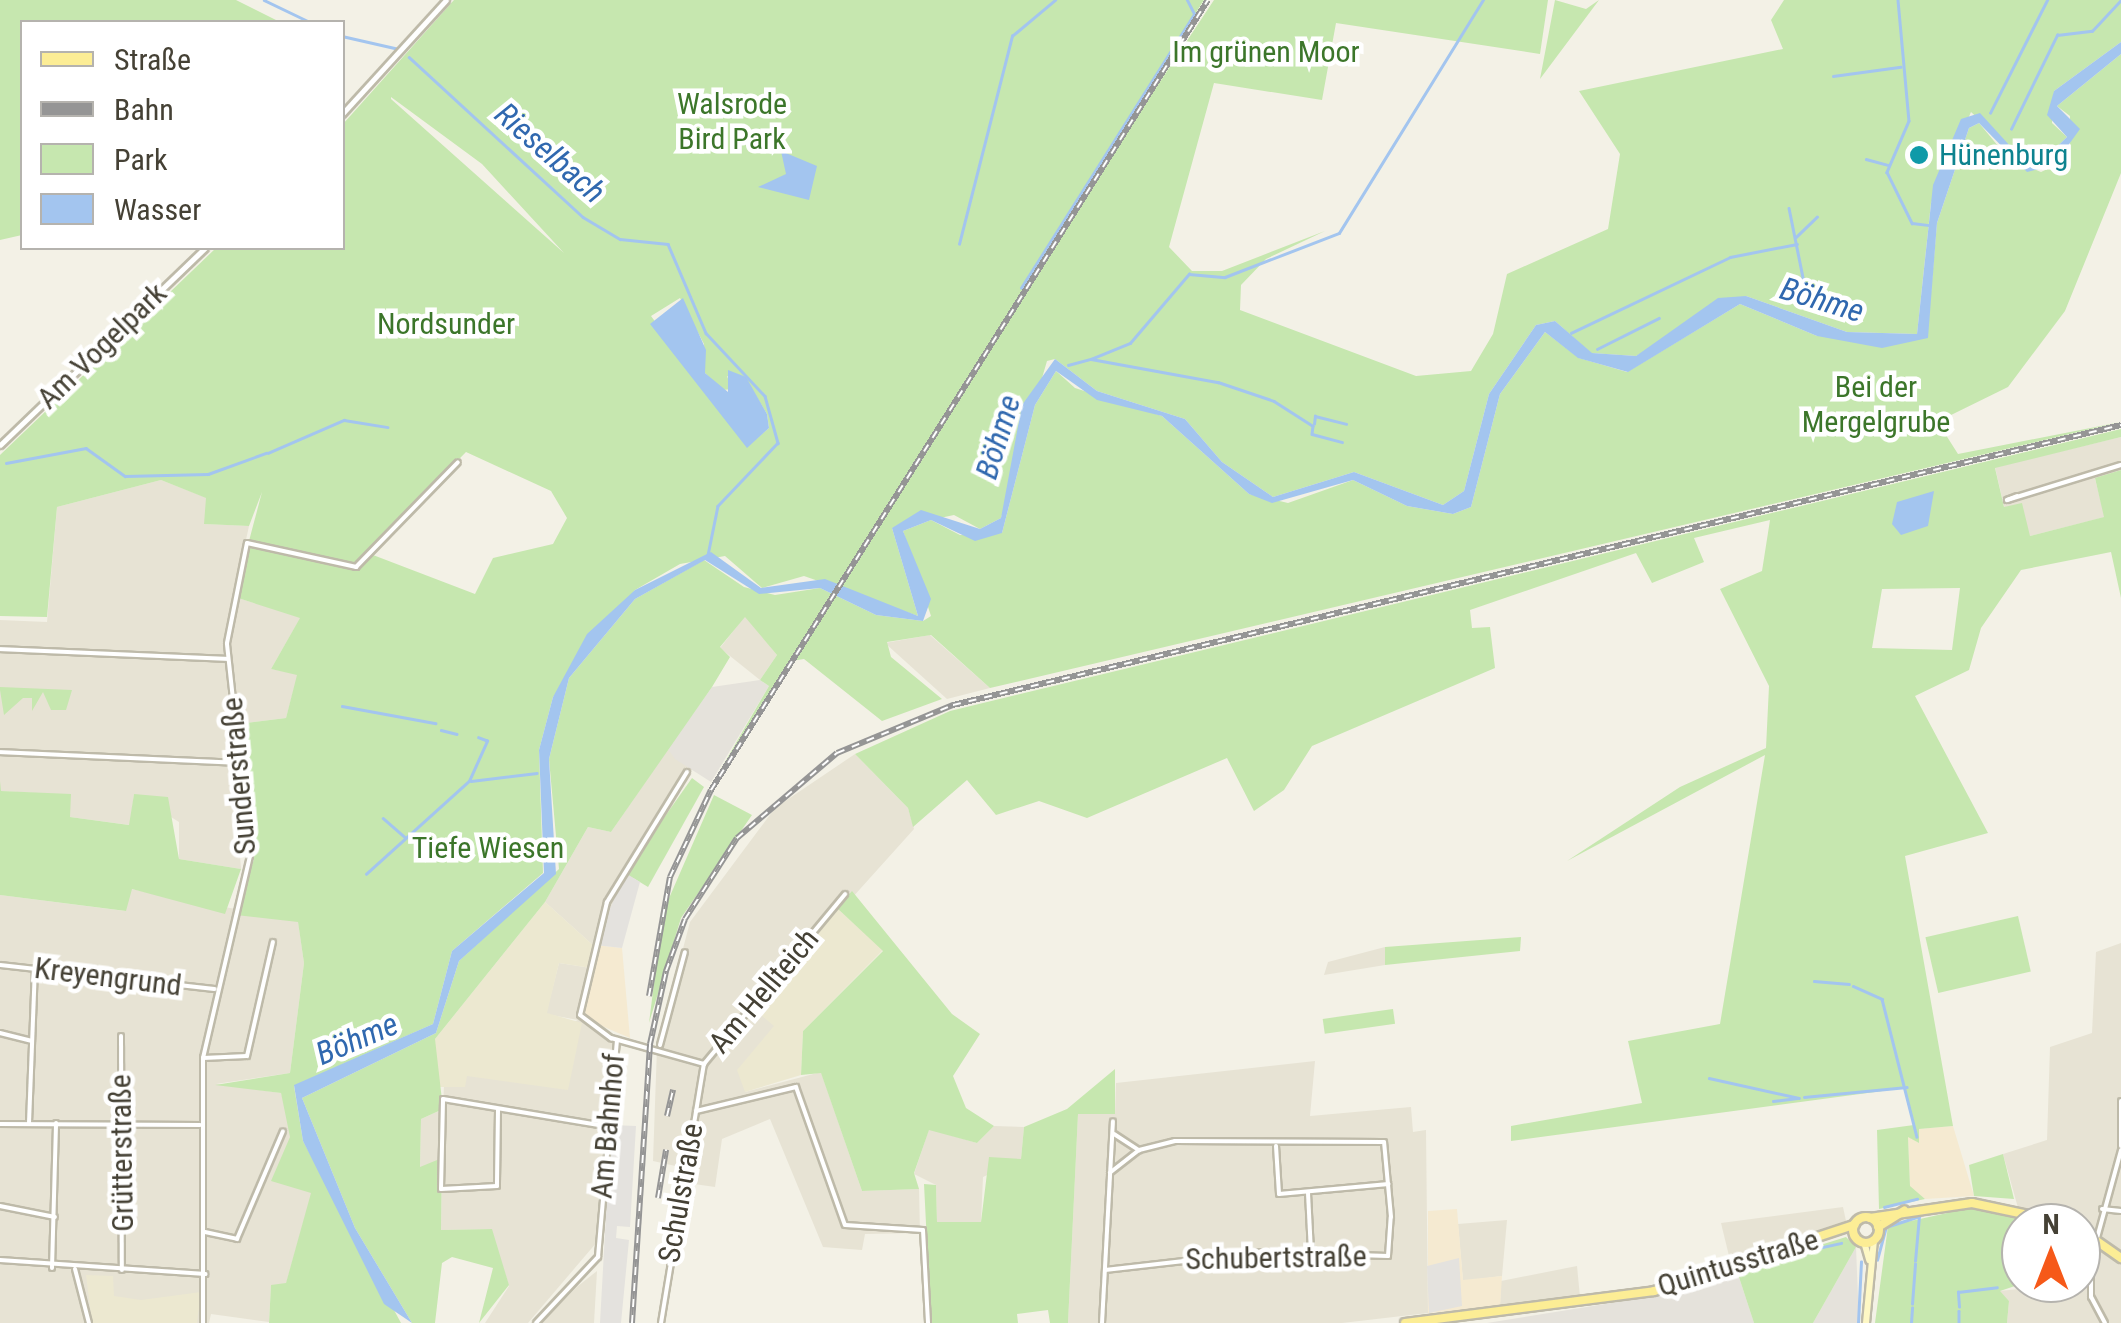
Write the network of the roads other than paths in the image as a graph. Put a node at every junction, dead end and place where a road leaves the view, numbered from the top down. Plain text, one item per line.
1 (446, 0) edge
2 (345, 111) edge
3 (202, 250) edge
4 (0, 444) edge
5 (458, 462) dead end
6 (2121, 465) edge
7 (2016, 496) dead end
8 (0, 648) edge
9 (228, 659) junction
10 (0, 752) edge
11 (239, 763) junction
12 (687, 772) dead end
13 (845, 894) dead end
14 (273, 942) dead end
15 (685, 952) dead end
16 (0, 965) edge
17 (35, 968) junction
18 (215, 989) junction
19 (0, 1034) edge
20 (122, 1036) dead end
21 (32, 1040) junction
22 (617, 1040) junction
23 (660, 1045) junction
24 (203, 1058) junction
25 (704, 1064) junction
26 (2121, 1101) edge
27 (498, 1110) junction
28 (696, 1112) junction
29 (1113, 1121) dead end
30 (29, 1123) junction
31 (56, 1123) junction
32 (121, 1123) junction
33 (0, 1124) edge
34 (202, 1125) junction
35 (605, 1126) junction
36 (283, 1131) dead end
37 (1112, 1134) junction
38 (1276, 1146) junction
39 (2121, 1148) edge
40 (1139, 1150) junction
41 (1110, 1173) junction
42 (1390, 1184) junction
43 (1308, 1192) junction
44 (0, 1206) edge
45 (2001, 1207) edge
46 (2102, 1209) junction
47 (1906, 1210) junction
48 (2121, 1210) edge
49 (2101, 1213) edge
50 (55, 1216) junction
51 (1870, 1218) junction
52 (1854, 1224) junction
53 (1878, 1227) junction
54 (205, 1232) junction
55 (1834, 1234) junction
56 (1854, 1235) junction
57 (1869, 1241) junction
58 (1311, 1253) junction
59 (0, 1260) edge
60 (52, 1268) junction
61 (75, 1268) junction
62 (122, 1270) junction
63 (1105, 1270) junction
64 (206, 1274) junction
65 (1473, 1320) edge
66 (89, 1323) edge
67 (202, 1323) edge
68 (536, 1323) edge
69 (661, 1323) edge
70 (928, 1323) edge
71 (1102, 1323) edge
72 (1405, 1323) edge
73 (1866, 1323) edge

1 - 2 street
3 - 4 street, Am Vogelpark
5 - 9 street, Sunderstraße
6 - 7 street
8 - 9 street
9 - 11 street, Sunderstraße
10 - 11 street
11 - 18 street, Sunderstraße
12 - 22 street, Am Bahnhof
13 - 25 street, Am Hellteich
14 - 24 street
15 - 23 street
16 - 17 street, Kreyengrund
17 - 18 street, Kreyengrund
17 - 21 street
18 - 24 street, Sunderstraße
19 - 21 street
20 - 32 street, Grütterstraße
21 - 30 street
22 - 23 street, Am Hellteich
22 - 35 street, Am Bahnhof
23 - 25 street, Am Hellteich
24 - 34 street, Sunderstraße
25 - 28 street, Schulstraße
26 - 39 street
27 - 27 street
27 - 35 street
28 - 69 street, Schulstraße
28 - 70 street
29 - 37 street
30 - 31 street
30 - 33 street
31 - 32 street
31 - 50 street
32 - 34 street
32 - 62 street, Grütterstraße
34 - 54 street, Sunderstraße
35 - 68 street, Am Bahnhof
36 - 54 street
37 - 40 street
37 - 41 street
38 - 40 street
38 - 42 street
38 - 43 street
39 - 46 street
40 - 41 street
41 - 63 street
42 - 43 street
42 - 58 street, Schubertstraße
43 - 58 street
44 - 50 street
45 - 47 main road, Quintusstraße
46 - 48 street
46 - 49 street
47 - 51 main road, Quintusstraße
47 - 53 main road
50 - 60 street
51 - 52 main road, Quintusstraße
51 - 53 main road
52 - 55 main road, Quintusstraße
52 - 56 main road
53 - 57 main road
54 - 64 street, Sunderstraße
55 - 56 main road, Quintusstraße
55 - 65 main road, Quintusstraße
56 - 57 main road
57 - 73 main road
58 - 63 street, Schubertstraße
59 - 60 street
60 - 61 street
61 - 62 street
61 - 66 street
62 - 64 street
63 - 71 street
64 - 67 street, Sunderstraße
65 - 72 main road, Quintusstraße

